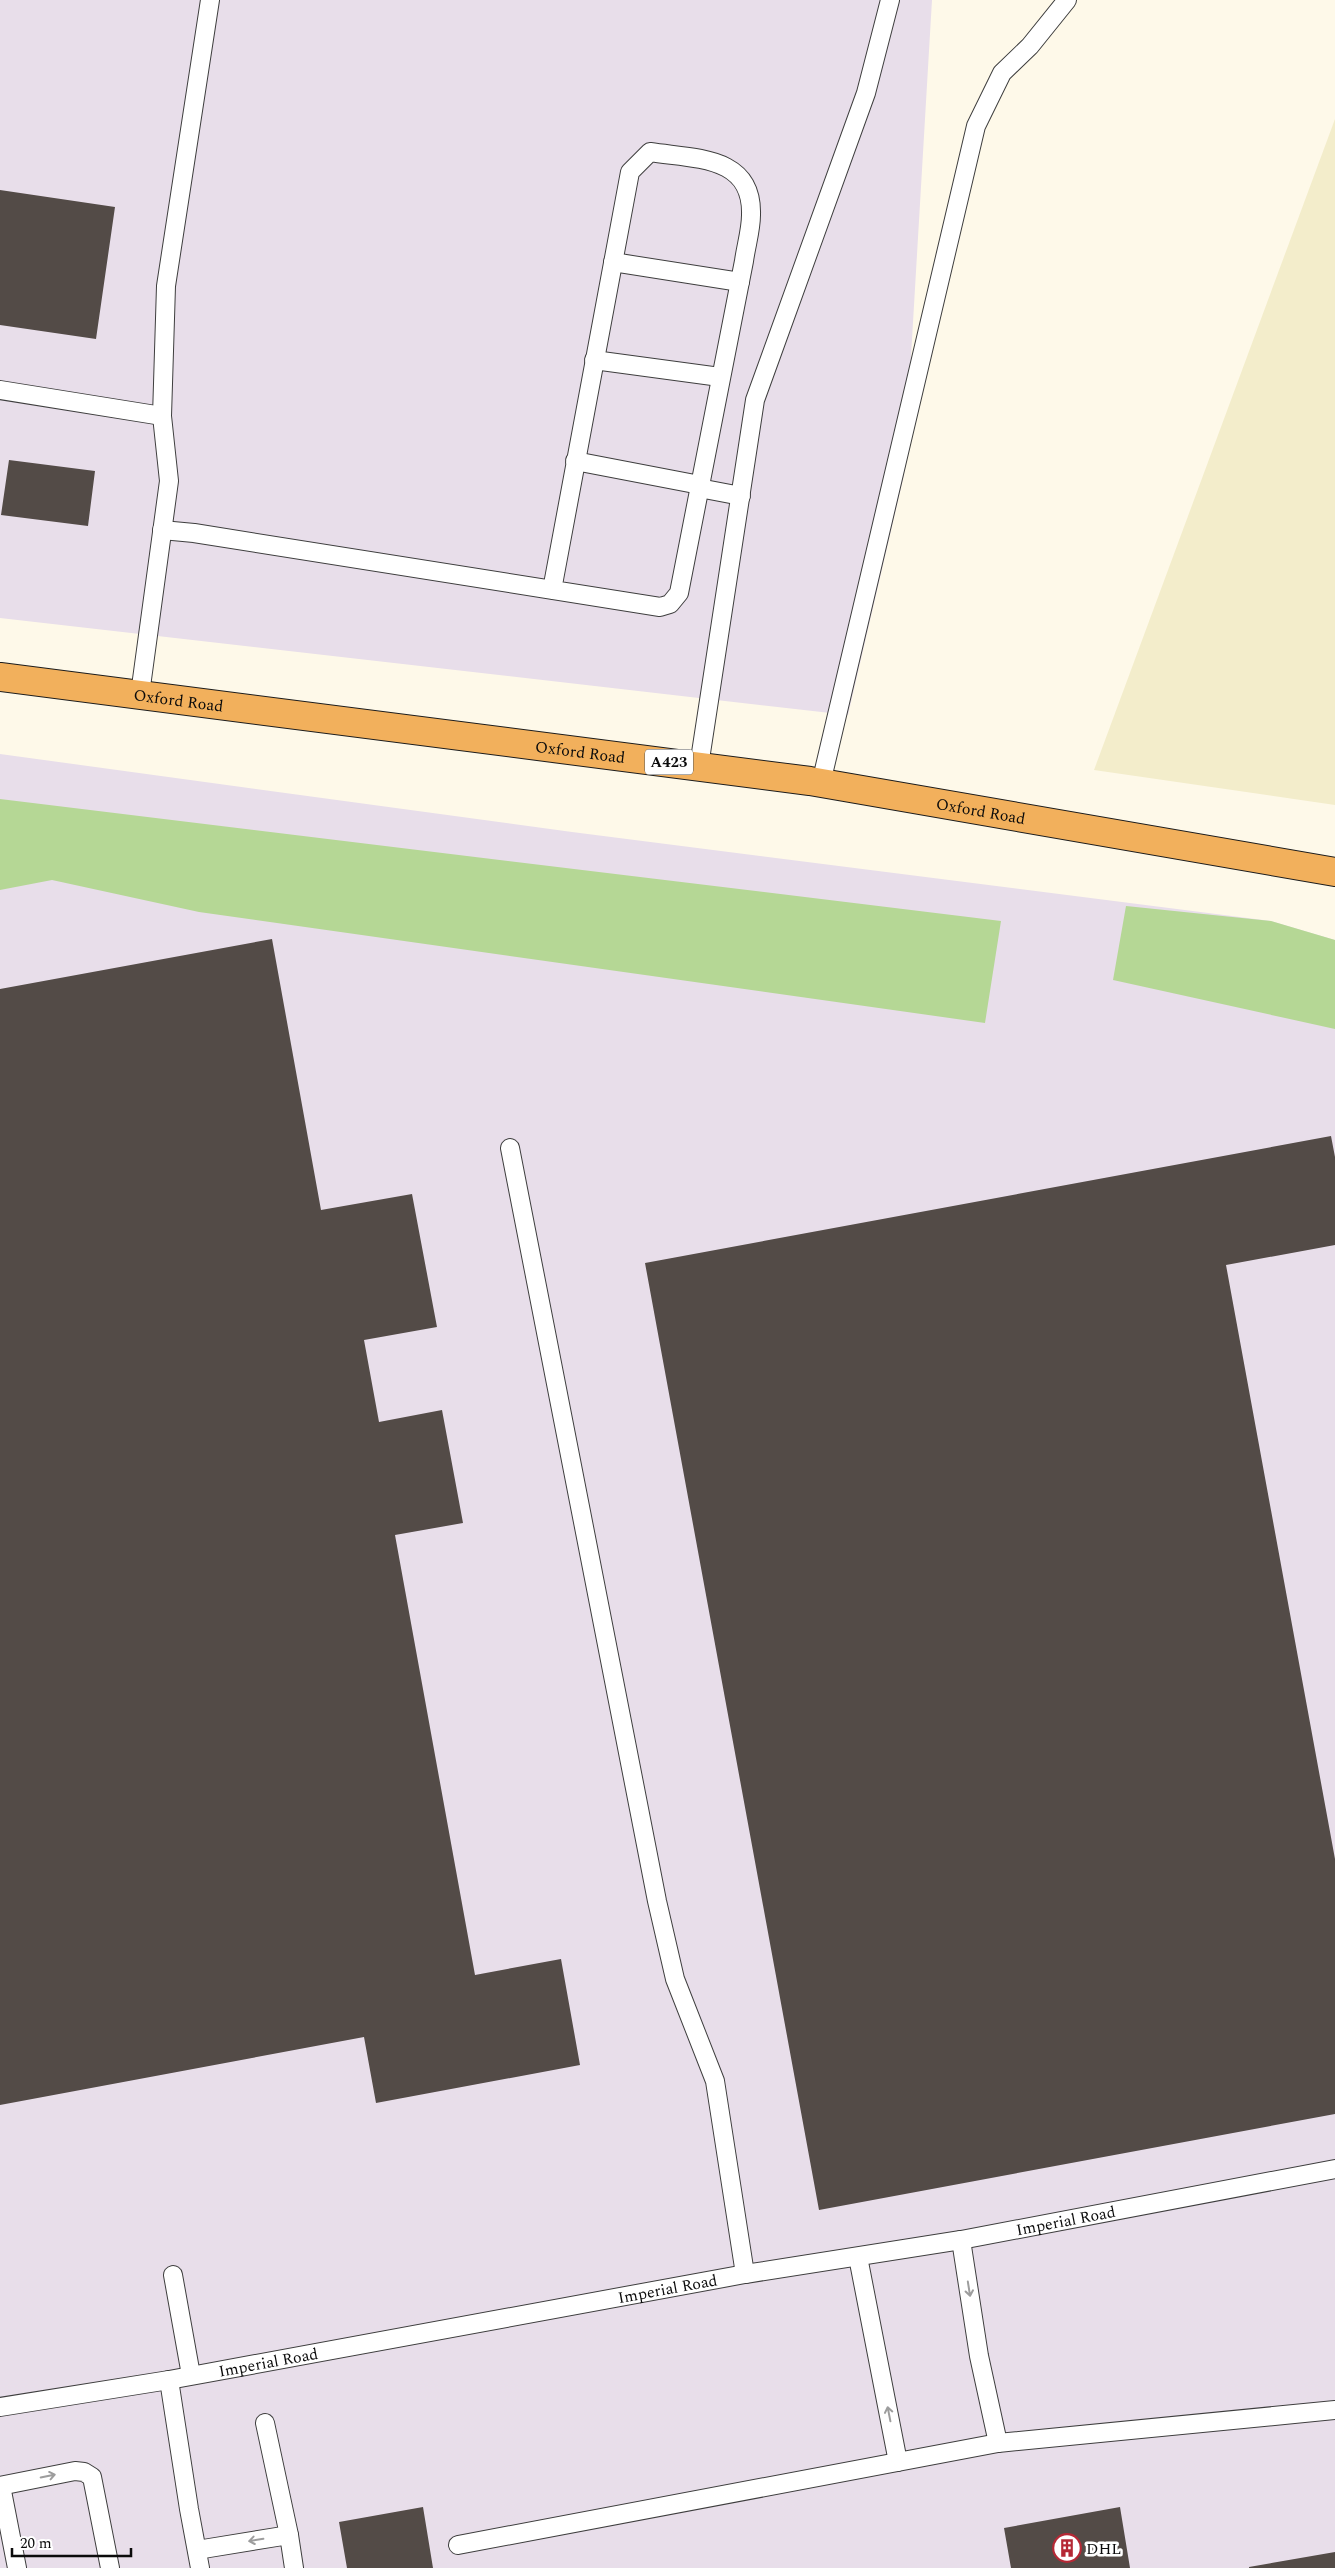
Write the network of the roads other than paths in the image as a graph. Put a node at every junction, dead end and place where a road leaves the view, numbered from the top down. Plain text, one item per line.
1 (210, 0) edge
2 (890, 0) edge
3 (1067, 0) edge
4 (613, 262) junction
5 (740, 282) junction
6 (594, 360) junction
7 (720, 377) junction
8 (0, 390) edge
9 (162, 416) junction
10 (575, 461) junction
11 (700, 487) junction
12 (741, 496) junction
13 (162, 530) junction
14 (552, 590) junction
15 (0, 677) edge
16 (140, 694) junction
17 (699, 766) junction
18 (821, 782) junction
19 (1335, 872) edge
20 (510, 1148) dead end
21 (1335, 2170) edge
22 (961, 2240) junction
23 (858, 2257) junction
24 (745, 2274) junction
25 (173, 2275) dead end
26 (191, 2375) junction
27 (168, 2380) junction
28 (0, 2407) edge
29 (1335, 2410) edge
30 (265, 2423) dead end
31 (998, 2443) junction
32 (898, 2462) junction
33 (0, 2486) edge
34 (288, 2535) junction
35 (458, 2545) dead end
36 (197, 2550) junction
37 (17, 2568) edge
38 (110, 2568) edge
39 (200, 2568) edge
40 (294, 2568) edge

1 - 9 lane
2 - 12 lane
3 - 18 lane
4 - 5 lane
4 - 5 lane
4 - 6 lane
5 - 7 lane
6 - 7 lane
6 - 10 lane
7 - 11 lane
8 - 9 lane
9 - 13 lane
10 - 11 lane
10 - 14 lane
11 - 12 lane
11 - 14 lane
12 - 17 lane
13 - 14 lane
13 - 16 lane
15 - 16 highway, Oxford Road / A423
16 - 17 highway, Oxford Road / A423
17 - 18 highway, Oxford Road / A423
18 - 19 highway, Oxford Road / A423
20 - 24 lane
21 - 22 lane, Imperial Road
22 - 23 lane, Imperial Road
22 -> 31 lane
23 - 24 lane, Imperial Road
32 -> 23 lane
24 - 26 lane, Imperial Road
25 - 26 lane
26 - 27 lane, Imperial Road
27 - 28 lane, Imperial Road
27 - 36 lane
29 - 31 lane
30 - 34 lane
31 - 32 lane
32 - 35 lane
33 - 37 lane
33 -> 38 lane
34 -> 36 lane
34 - 40 lane
36 - 39 lane

